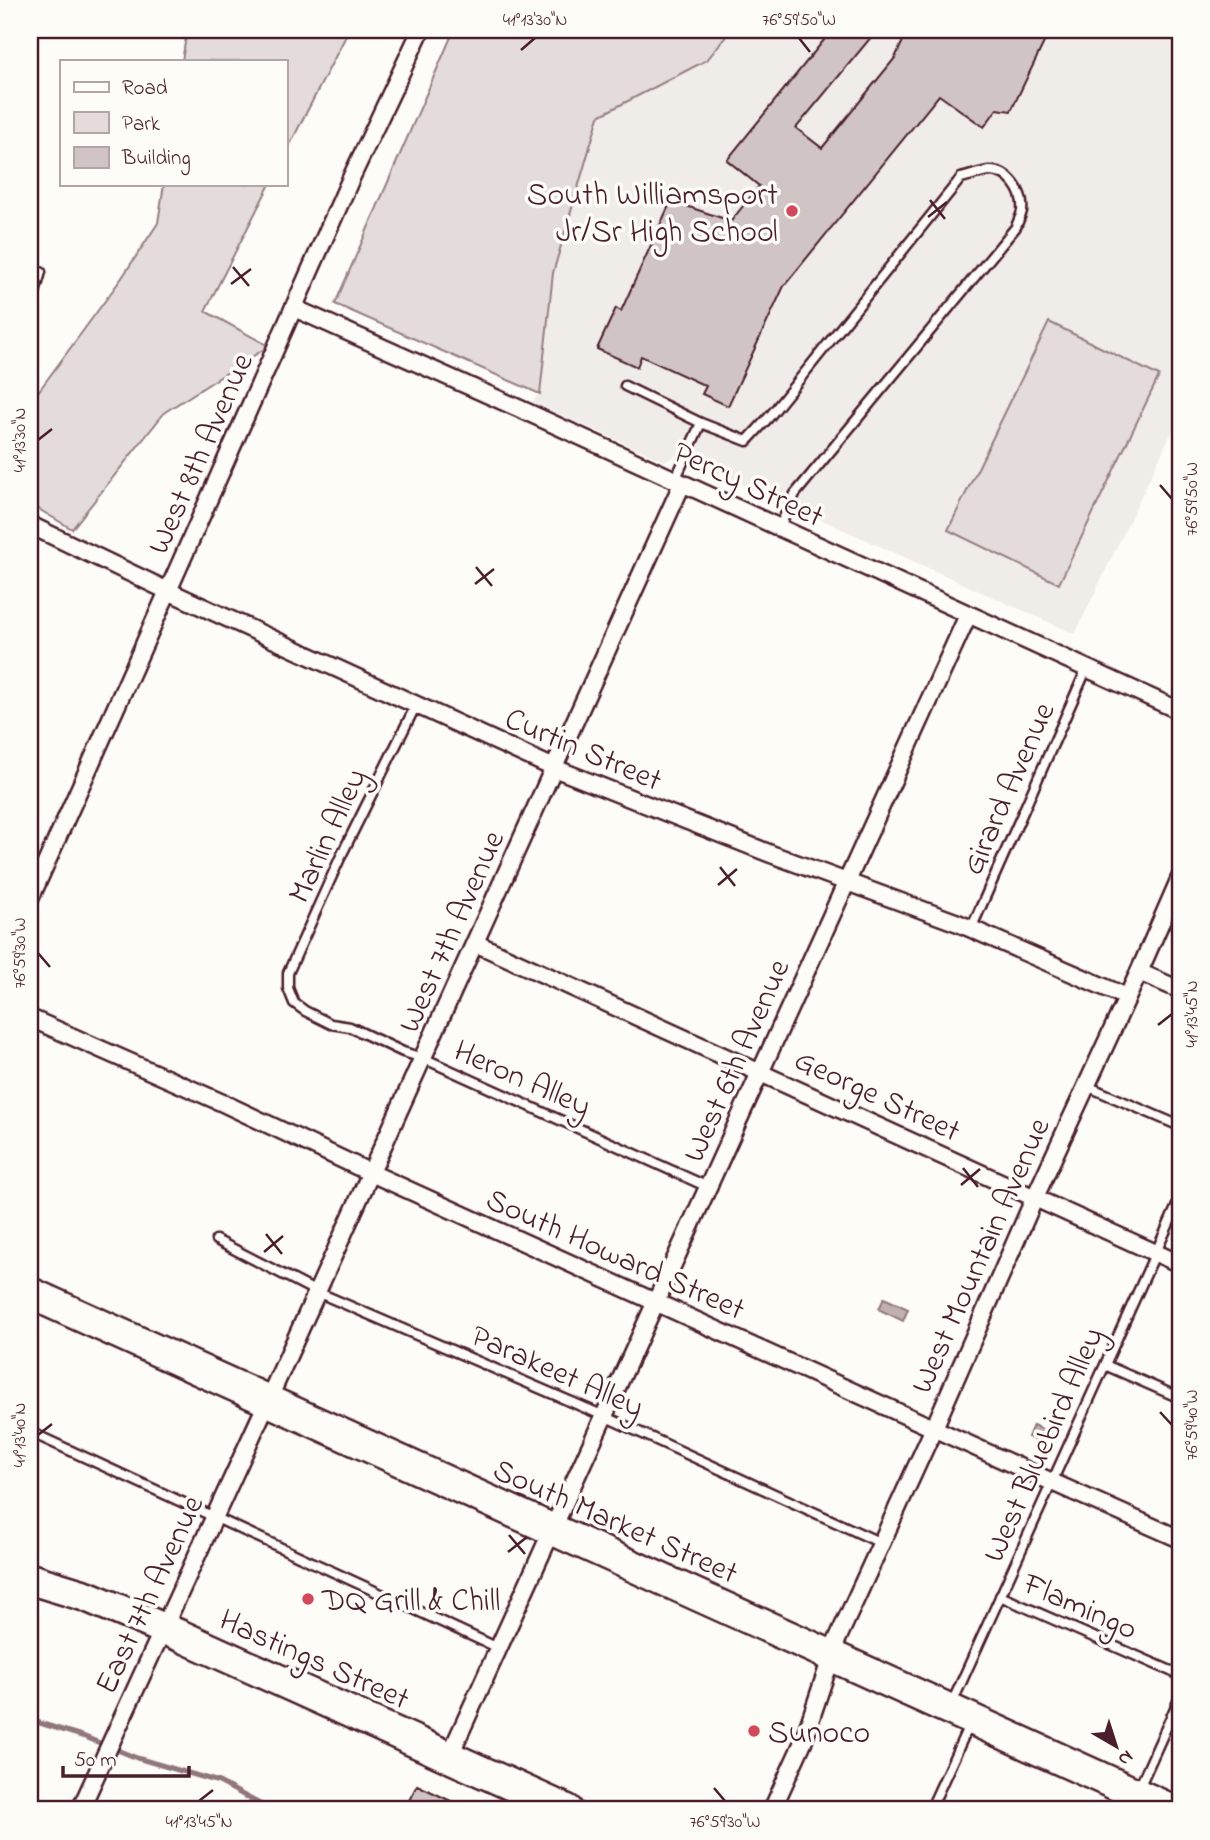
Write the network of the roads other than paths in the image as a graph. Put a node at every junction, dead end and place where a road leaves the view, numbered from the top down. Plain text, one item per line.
1 (421, 30) edge
2 (41, 272) dead end
3 (294, 307) junction
4 (30, 310) edge
5 (625, 386) dead end
6 (701, 423) junction
7 (679, 482) junction
8 (30, 525) edge
9 (779, 528) junction
10 (169, 592) junction
11 (968, 614) junction
12 (1087, 668) junction
13 (416, 705) junction
14 (1180, 711) edge
15 (554, 768) junction
16 (1180, 878) edge
17 (847, 881) junction
18 (30, 899) edge
19 (971, 929) junction
20 (475, 943) junction
21 (1139, 972) junction
22 (288, 988) joint
23 (1180, 990) edge
24 (1127, 997) junction
25 (30, 1018) edge
26 (423, 1058) junction
27 (760, 1072) junction
28 (1086, 1086) junction
29 (1180, 1126) edge
30 (371, 1173) junction
31 (708, 1188) junction
32 (1035, 1197) junction
33 (1180, 1199) edge
34 (216, 1240) dead end
35 (1156, 1252) junction
36 (1180, 1264) edge
37 (317, 1292) junction
38 (30, 1293) edge
39 (656, 1301) junction
40 (1105, 1365) junction
41 (1180, 1398) edge
42 (268, 1401) junction
43 (604, 1416) junction
44 (934, 1428) junction
45 (30, 1432) edge
46 (1052, 1482) junction
47 (214, 1517) junction
48 (552, 1529) junction
49 (1180, 1539) edge
50 (881, 1543) junction
51 (30, 1579) edge
52 (1000, 1596) junction
53 (163, 1628) junction
54 (498, 1648) junction
55 (832, 1656) junction
56 (1180, 1675) edge
57 (1180, 1697) edge
58 (960, 1714) junction
59 (449, 1757) junction
60 (1133, 1802) edge
61 (79, 1810) edge
62 (567, 1810) edge
63 (772, 1810) edge
64 (930, 1810) edge
65 (1172, 1810) edge

1 - 3 street, West 8th Avenue
2 - 4 lane
3 - 7 street, Percy Street
3 - 10 street, West 8th Avenue
5 - 6 lane
6 - 7 lane
6 - 9 lane
7 - 9 street, Percy Street
7 - 15 street, West 7th Avenue
8 - 10 street, Curtin Street
9 - 11 street, Percy Street
10 - 13 street, Curtin Street
10 - 18 street, West 8th Avenue
11 - 12 street, Percy Street
11 - 17 street, West 6th Avenue
12 - 14 street, Percy Street
12 - 19 lane, Girard Avenue
13 - 15 street, Curtin Street
13 - 22 lane, Marlin Alley
15 - 17 street, Curtin Street
15 - 20 street, West 7th Avenue
16 - 21 street, West Mountain Avenue
17 - 19 street, Curtin Street
17 - 27 street, West 6th Avenue
19 - 24 street, Curtin Street
20 - 26 street, West 7th Avenue
20 - 27 street, George Street
21 - 23 street
21 - 24 street, West Mountain Avenue
22 - 26 lane, Heron Alley
24 - 28 street, West Mountain Avenue
25 - 30 street, South Howard Street
26 - 30 street, West 7th Avenue
26 - 31 lane, Heron Alley
27 - 31 street, West 6th Avenue
27 - 32 street, George Street
28 - 29 lane
28 - 32 street, West Mountain Avenue
30 - 37 street, West 7th Avenue
30 - 39 street, South Howard Street
31 - 39 street, West 6th Avenue
32 - 35 street, George Street
32 - 44 street, West Mountain Avenue
33 - 35 lane, West Bluebird Alley
34 - 37 lane, Parakeet Alley
35 - 36 street, George Street
35 - 40 lane, West Bluebird Alley
37 - 42 street, West 7th Avenue
37 - 43 lane, Parakeet Alley
38 - 42 highway, South Market Street
39 - 43 street, West 6th Avenue
39 - 44 street, South Howard Street
40 - 41 lane
40 - 46 lane, West Bluebird Alley
42 - 47 street, East 7th Avenue
42 - 48 highway, South Market Street
43 - 48 street, West 6th Avenue
43 - 50 lane, Parakeet Alley
44 - 46 street, South Howard Street
44 - 50 street, West Mountain Avenue
45 - 47 lane
46 - 49 street, South Howard Street
46 - 52 lane, West Bluebird Alley
47 - 53 street, East 7th Avenue
47 - 54 lane
48 - 54 street, West 6th Avenue
48 - 55 highway, South Market Street
50 - 55 street, West Mountain Avenue
51 - 53 highway, Hastings Street
52 - 56 lane, Flamingo
52 - 58 lane, West Bluebird Alley
53 - 59 highway, Hastings Street
53 - 61 street, East 7th Avenue
54 - 59 street, West 6th Avenue
55 - 58 highway, South Market Street
55 - 63 street, West Mountain Avenue
57 - 60 lane
58 - 60 highway, South Market Street
58 - 64 lane, West Bluebird Alley
59 - 62 highway, Hastings Street
60 - 65 highway, South Market Street

